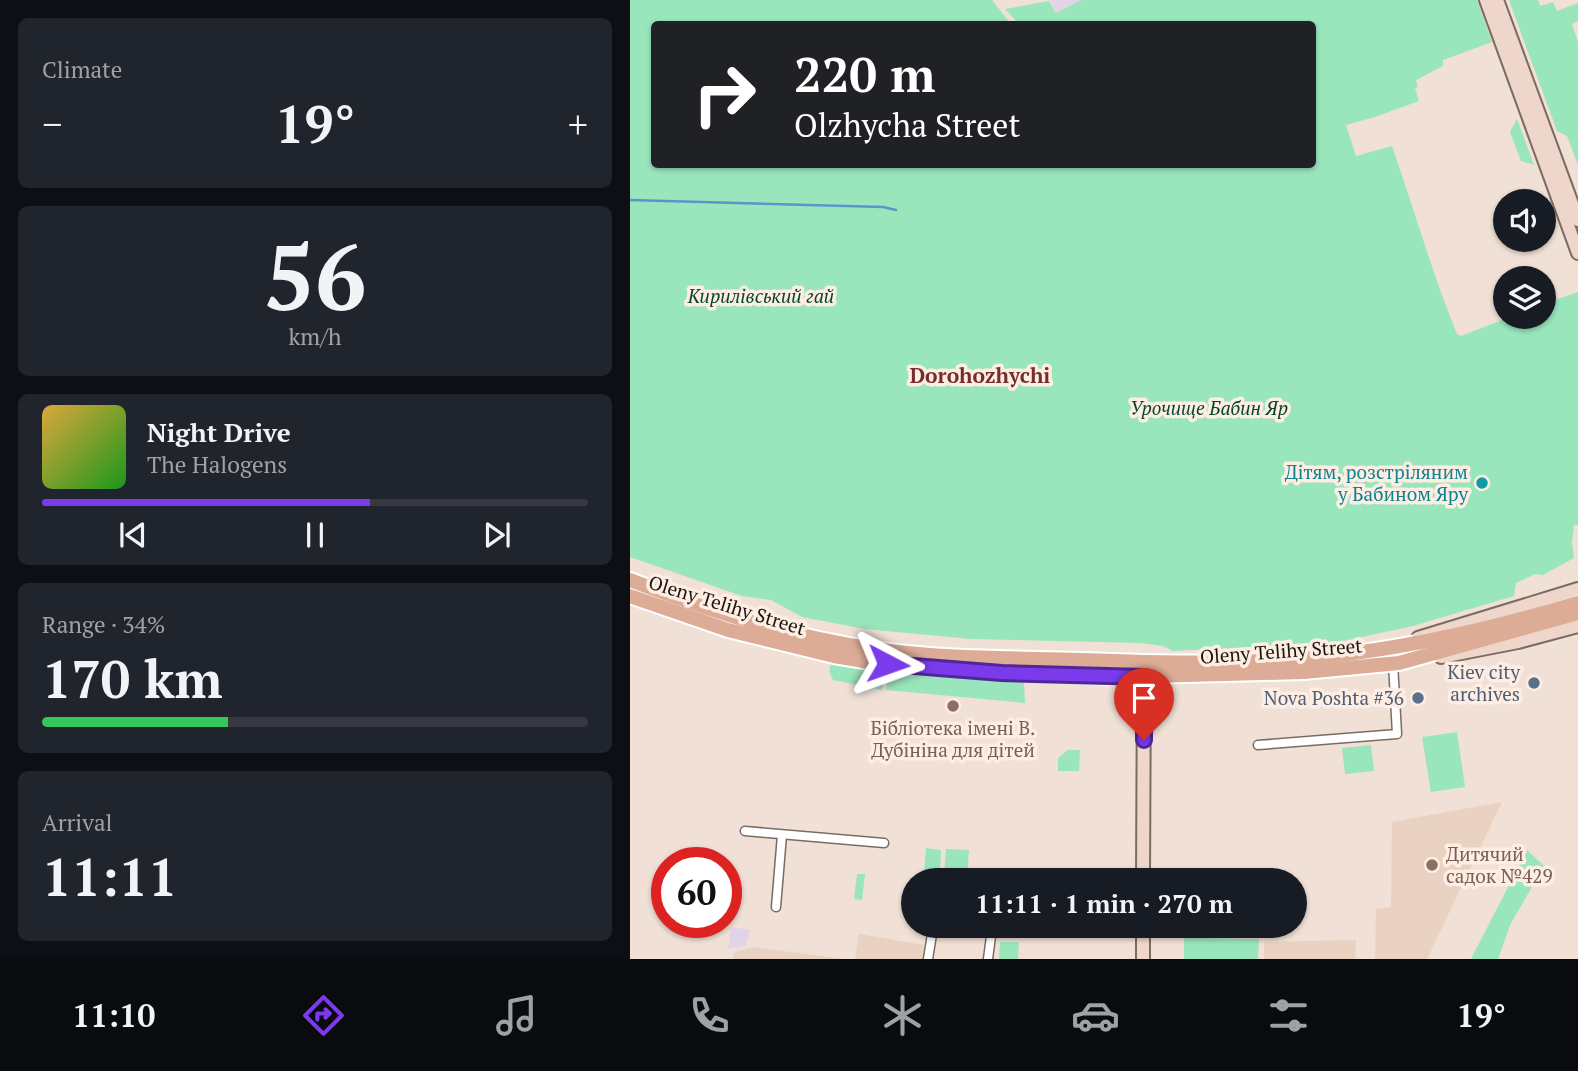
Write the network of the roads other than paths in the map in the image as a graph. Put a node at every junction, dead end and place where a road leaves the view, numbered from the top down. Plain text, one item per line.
1 (1486, 0) edge
2 (1497, 0) edge
3 (1506, 41) junction
4 (1578, 220) edge
5 (1578, 253) edge
6 (630, 580) edge
7 (1578, 589) edge
8 (630, 596) edge
9 (1578, 603) edge
10 (1578, 613) edge
11 (1578, 626) edge
12 (1394, 646) junction
13 (1144, 662) junction
14 (1396, 663) junction
15 (1144, 677) junction
16 (1258, 745) dead end
17 (745, 831) dead end
18 (782, 835) junction
19 (884, 843) dead end
20 (1143, 868) edge
21 (776, 907) dead end
22 (931, 938) edge
23 (991, 938) edge
24 (1143, 938) edge
25 (928, 959) edge
26 (988, 959) edge
27 (1143, 959) edge

1 - 3 main road
2 - 3 main road
3 - 4 main road
3 - 5 main road
6 - 13 main road, Oleny Telihy Street
7 - 12 main road, Oleny Telihy Street
8 - 15 main road, Oleny Telihy Street
9 - 12 main road, Oleny Telihy Street
10 - 14 main road, Oleny Telihy Street
11 - 14 main road, Oleny Telihy Street
12 - 13 main road, Oleny Telihy Street
13 - 15 main road
14 - 15 main road, Oleny Telihy Street
14 - 16 street
15 - 20 main road
17 - 18 street
18 - 19 street
18 - 21 street
22 - 25 street
23 - 26 street
24 - 27 main road

